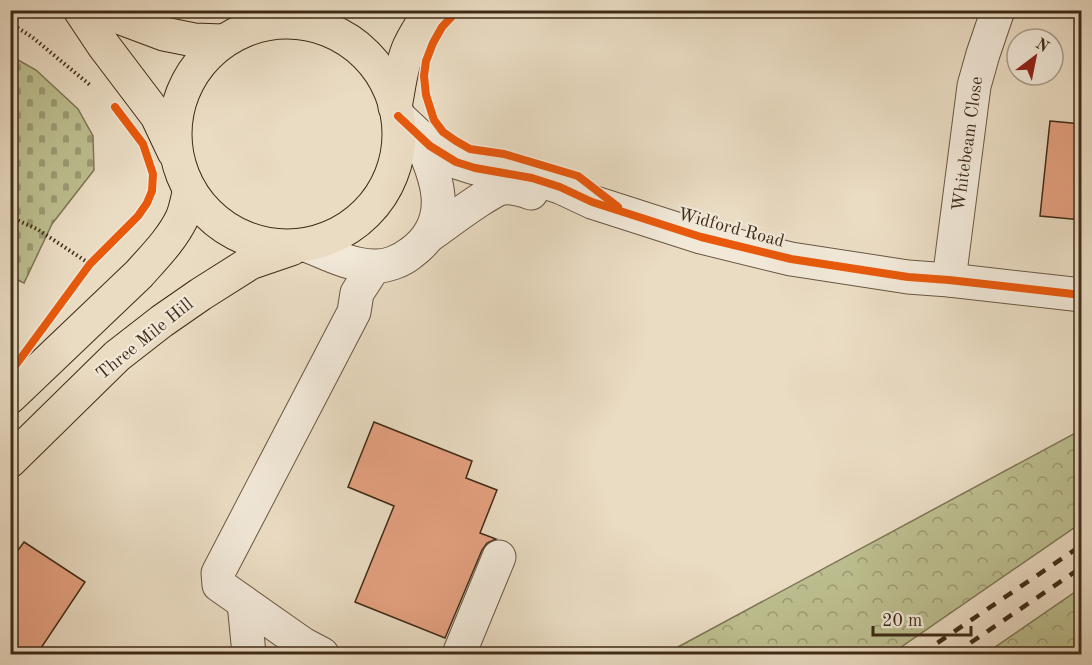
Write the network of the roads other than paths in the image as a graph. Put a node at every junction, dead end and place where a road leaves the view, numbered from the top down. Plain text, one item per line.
1 (80, 10) edge
2 (99, 10) edge
3 (298, 10) edge
4 (431, 10) edge
5 (998, 10) edge
6 (268, 23) junction
7 (224, 41) junction
8 (403, 119) junction
9 (177, 156) junction
10 (190, 190) junction
11 (592, 202) junction
12 (430, 235) junction
13 (302, 246) junction
14 (374, 267) junction
15 (949, 280) junction
16 (1082, 296) edge
17 (10, 397) edge
18 (10, 460) edge
19 (499, 556) dead end
20 (244, 603) junction
21 (249, 654) edge
22 (322, 654) edge
23 (459, 654) edge

1 - 9 main road
2 - 7 main road
3 - 6 main road
4 - 8 main road
5 - 15 street, Whitebeam Close
6 - 7 main road
6 - 8 main road
7 - 9 main road
8 - 11 street, Widford Road
8 - 12 street
8 - 13 main road, Three Mile Hill
9 - 10 main road
10 - 13 main road
10 - 17 main road
11 - 12 street, Widford Road
11 - 15 street, Widford Road
12 - 14 street, Widford Road
13 - 14 street, Widford Road
13 - 18 main road, Three Mile Hill
14 - 20 street
15 - 16 street, Widford Road
19 - 23 street
20 - 21 street
20 - 22 street

